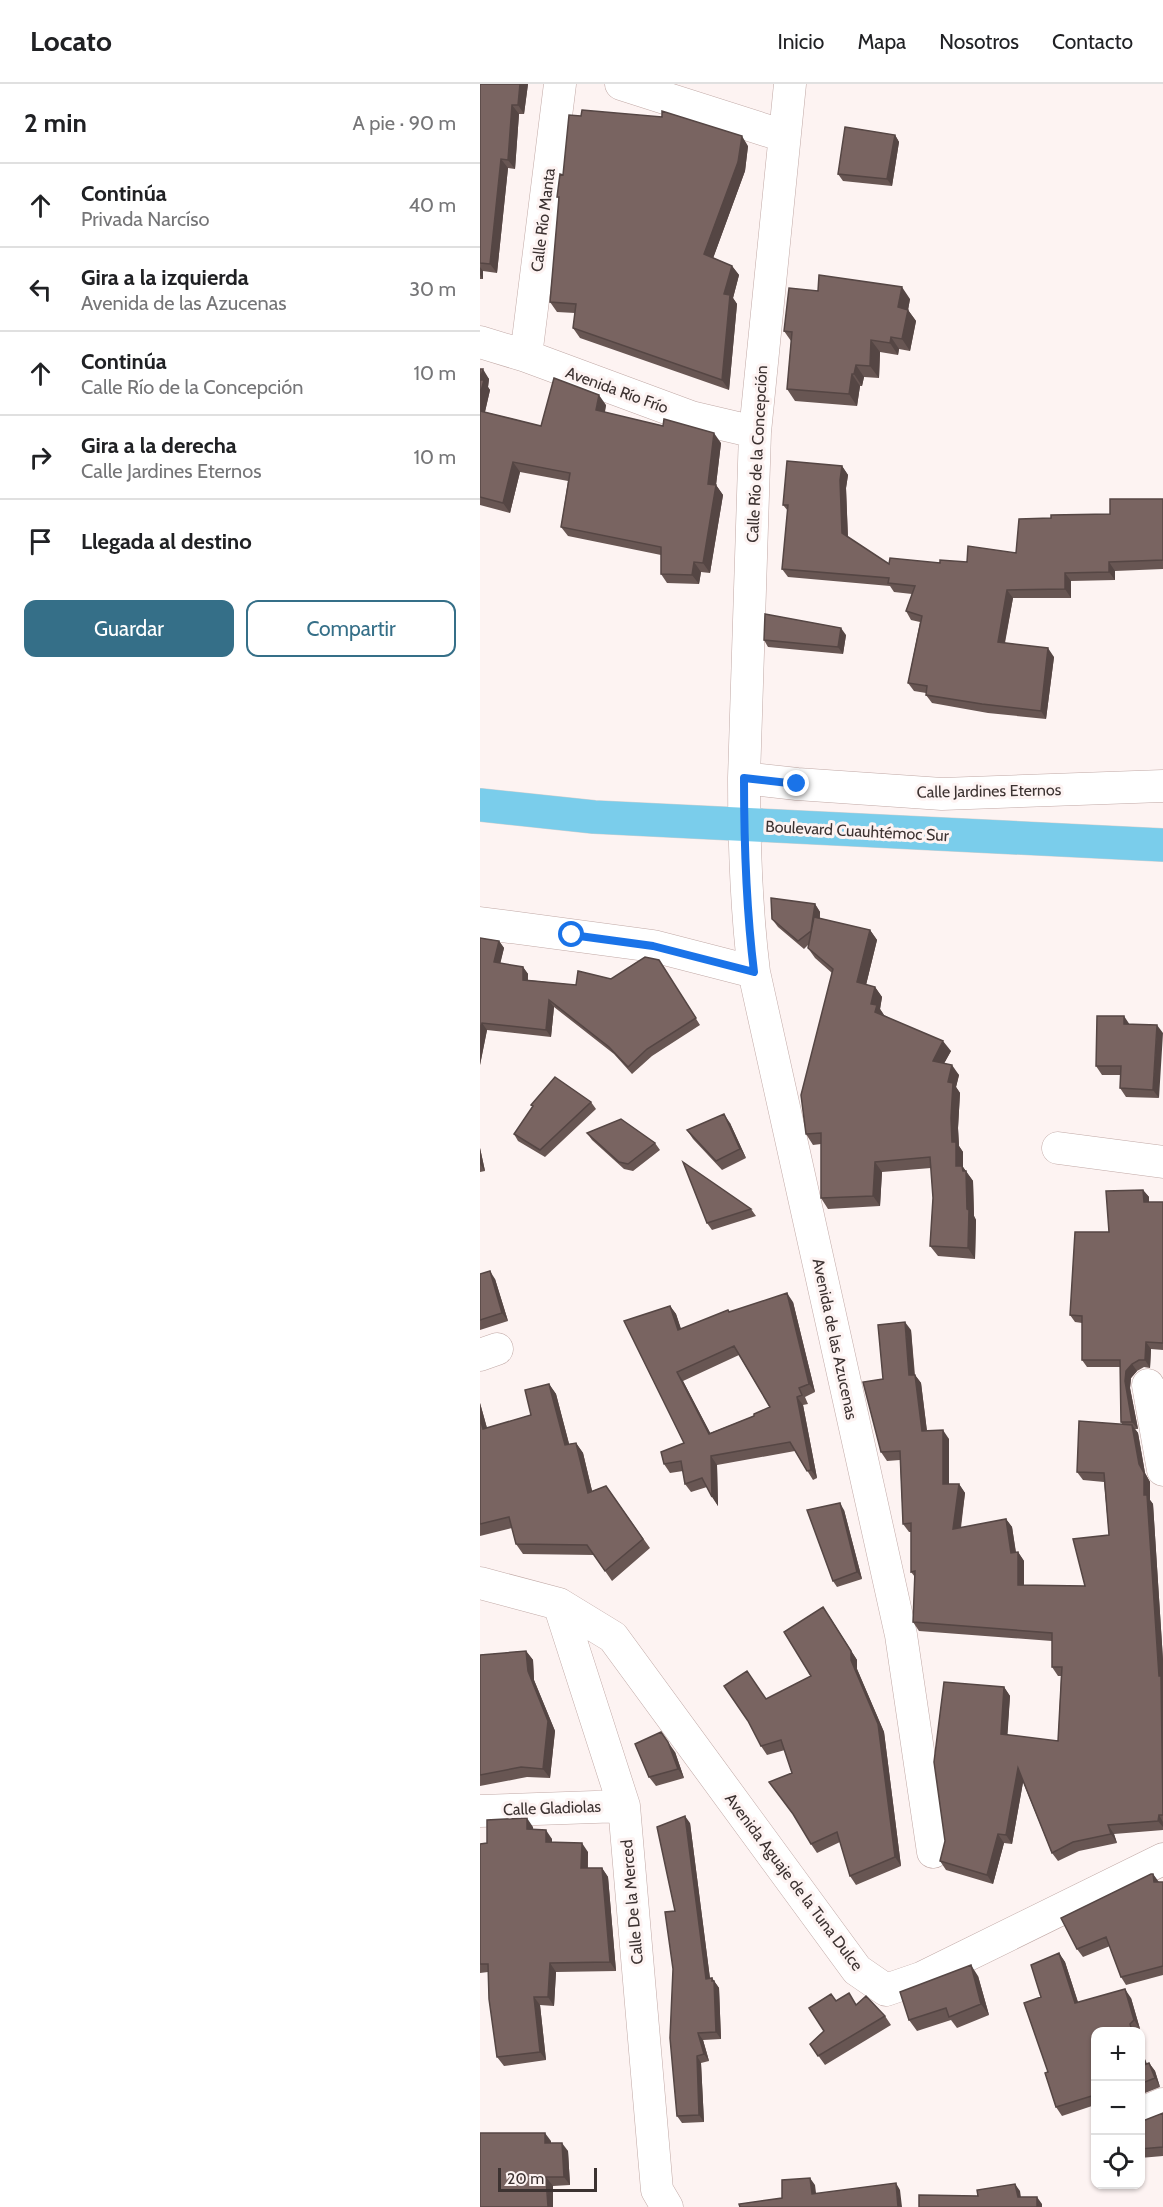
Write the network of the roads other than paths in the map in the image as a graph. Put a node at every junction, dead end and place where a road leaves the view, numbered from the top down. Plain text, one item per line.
1 (560, 84) edge
2 (621, 84) edge
3 (790, 84) edge
4 (784, 136) junction
5 (480, 342) edge
6 (526, 356) junction
7 (755, 432) junction
8 (744, 778) junction
9 (1163, 786) edge
10 (480, 805) edge
11 (744, 825) junction
12 (1163, 845) edge
13 (480, 923) edge
14 (754, 972) junction
15 (1058, 1148) dead end
16 (1163, 1162) edge
17 (1148, 1385) dead end
18 (1163, 1470) edge
19 (480, 1583) edge
20 (559, 1604) junction
21 (624, 1806) junction
22 (480, 1811) edge
23 (933, 1852) dead end
24 (1163, 1860) edge
25 (1163, 2104) edge
26 (1145, 2113) edge
27 (667, 2207) edge

1 - 6 street, Calle Río Manta
2 - 4 street
3 - 4 street, Calle Río de la Concepción
4 - 7 street, Calle Río de la Concepción
5 - 6 street, Avenida Río Frío
6 - 7 street, Avenida Río Frío
7 - 8 street, Calle Río de la Concepción
8 - 9 street, Calle Jardines Eternos
8 - 11 street, Calle Río de la Concepción
10 - 11 main road, Boulevard Cuauhtémoc Sur
11 - 12 main road, Boulevard Cuauhtémoc Sur
11 - 14 street, Avenida de las Azucenas
13 - 14 street
14 - 23 street, Avenida de las Azucenas
15 - 16 street
17 - 18 street
19 - 20 street, Avenida Aguaje de la Tuna Dulce
20 - 21 street, Calle De la Merced
20 - 24 street, Avenida Aguaje de la Tuna Dulce
21 - 22 street, Calle Gladiolas
21 - 27 street, Calle De la Merced
25 - 26 street

